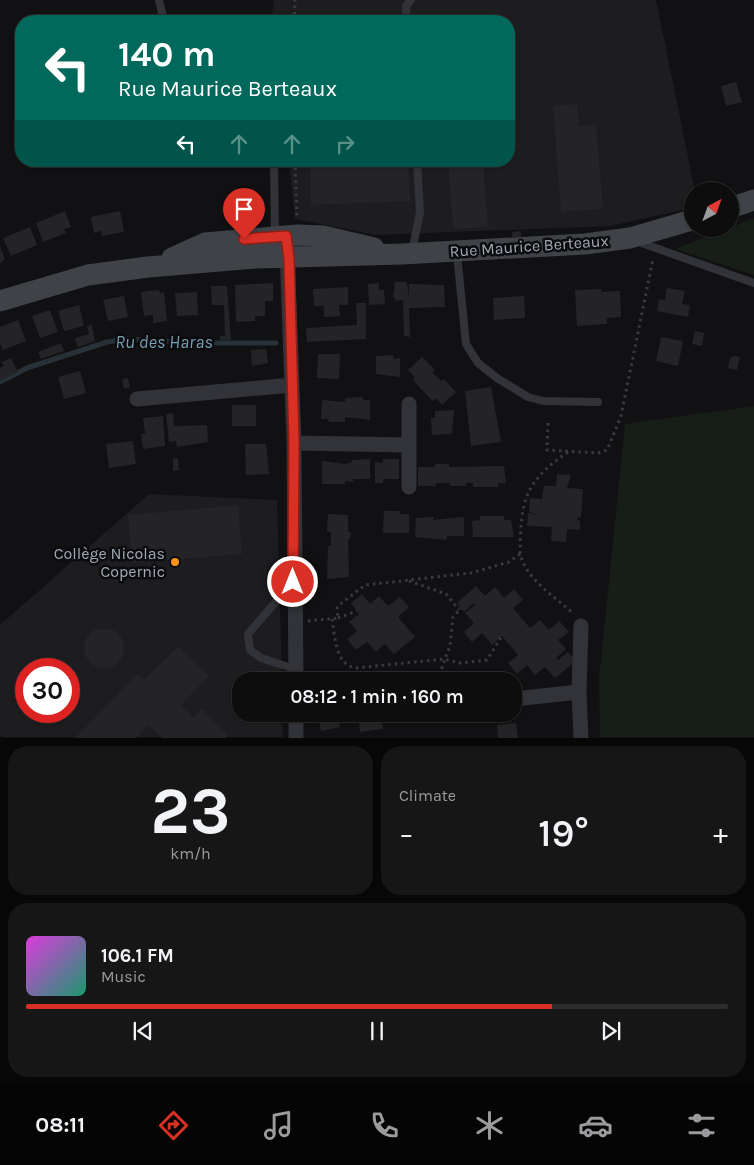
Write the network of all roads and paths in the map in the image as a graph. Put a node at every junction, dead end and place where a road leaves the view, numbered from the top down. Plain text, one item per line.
1 (159, 0) edge
2 (295, 0) edge
3 (411, 0) edge
4 (163, 15) edge
5 (294, 15) edge
6 (407, 15) edge
7 (275, 167) edge
8 (294, 167) edge
9 (417, 167) edge
10 (754, 200) edge
11 (739, 205) edge
12 (684, 224) edge
13 (655, 240) junction
14 (282, 246) junction
15 (457, 252) junction
16 (407, 254) junction
17 (754, 283) edge
18 (0, 301) edge
19 (292, 385) junction
20 (137, 399) dead end
21 (598, 402) dead end
22 (409, 404) dead end
23 (548, 424) dead end
24 (294, 442) junction
25 (409, 445) junction
26 (569, 452) junction
27 (409, 487) dead end
28 (520, 554) junction
29 (408, 580) junction
30 (293, 582) junction
31 (358, 611) dead end
32 (338, 618) junction
33 (332, 619) junction
34 (294, 623) junction
35 (581, 626) joint
36 (502, 636) dead end
37 (444, 659) junction
38 (289, 672) edge
39 (295, 672) edge
40 (442, 672) edge
41 (579, 692) junction
42 (522, 698) edge
43 (296, 722) edge
44 (296, 738) edge
45 (581, 738) edge

1 - 4 lane
2 - 5 path
3 - 6 lane
7 - 14 lane
8 - 14 path
9 - 16 lane
10 - 11 main road
12 - 13 main road, Rue Maurice Berteaux
13 - 15 main road, Rue Maurice Berteaux
13 - 17 lane
13 - 26 path
14 - 16 main road, Rue Maurice Berteaux
14 - 18 main road, Rue Maurice Berteaux
14 - 19 street
15 - 16 main road, Rue Maurice Berteaux
15 - 21 lane
19 - 20 street
19 - 24 street
22 - 25 street
23 - 26 path
24 - 25 street
24 - 30 street
25 - 27 street
26 - 28 path
28 - 29 path
28 - 35 path
29 - 32 path
29 - 37 path
30 - 34 street
30 - 38 lane
31 - 32 path
32 - 33 path
33 - 34 path
33 - 37 path
34 - 39 street
35 - 41 street
36 - 37 path
37 - 40 path
41 - 42 street
41 - 45 street
43 - 44 street

